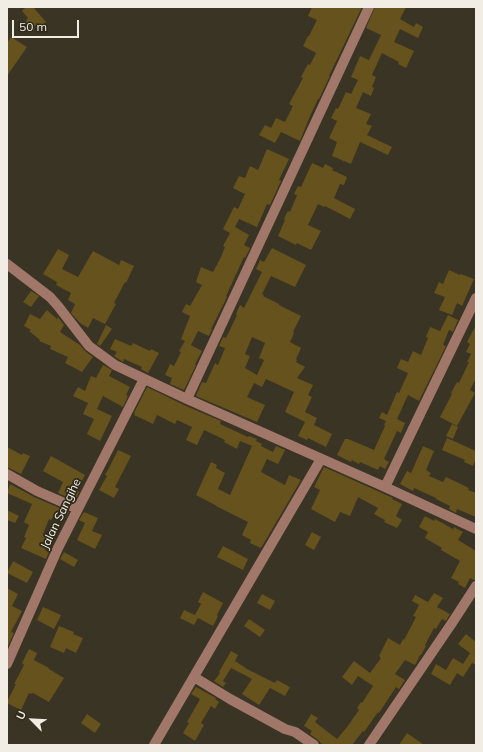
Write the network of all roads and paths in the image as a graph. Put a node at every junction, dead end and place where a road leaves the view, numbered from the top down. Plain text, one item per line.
1 (369, 7) edge
2 (7, 264) edge
3 (476, 298) edge
4 (144, 379) junction
5 (187, 399) junction
6 (321, 459) junction
7 (7, 474) edge
8 (384, 487) junction
9 (78, 509) junction
10 (476, 529) edge
11 (476, 586) edge
12 (7, 664) edge
13 (194, 677) junction
14 (154, 745) edge
15 (314, 745) edge
16 (369, 745) edge

1 - 5 street
2 - 4 street
3 - 8 street
4 - 5 street
4 - 9 street, Jalan Sangihe
5 - 6 street
6 - 8 street
6 - 13 street
7 - 9 street
8 - 10 street
9 - 12 street, Jalan Sangihe
11 - 16 street
13 - 14 street
13 - 15 street

